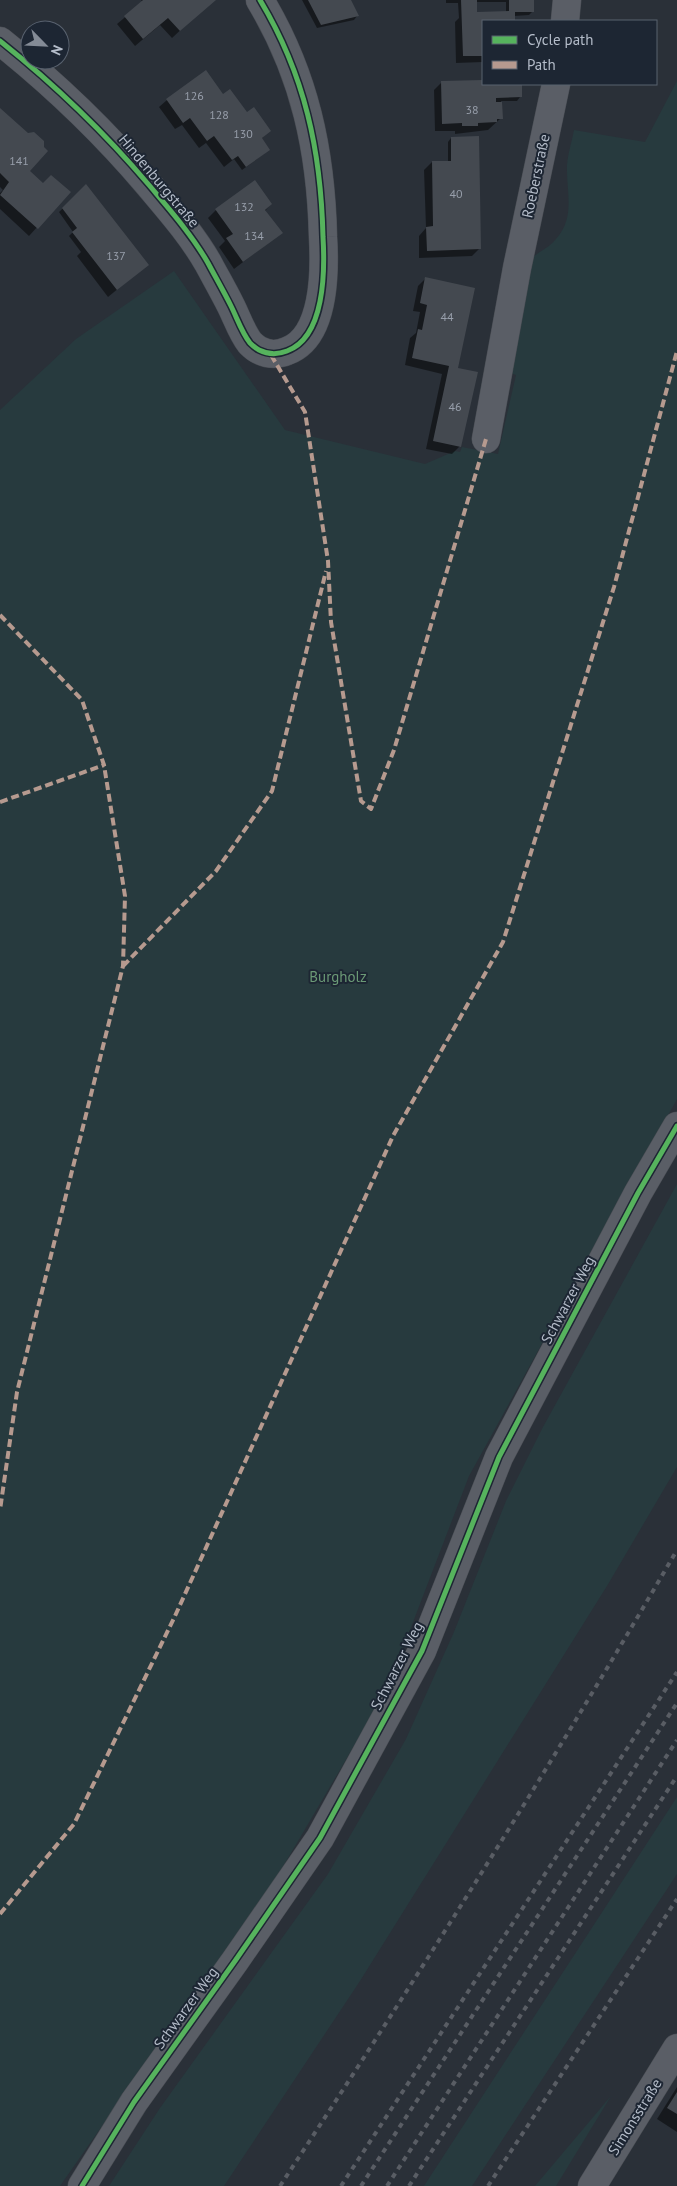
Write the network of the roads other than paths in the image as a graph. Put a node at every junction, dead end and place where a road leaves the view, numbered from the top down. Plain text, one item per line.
1 (260, 0) edge
2 (567, 0) edge
3 (565, 20) edge
4 (0, 41) edge
5 (556, 85) edge
6 (486, 439) dead end
7 (677, 1126) edge
8 (677, 2048) edge
9 (82, 2186) edge
10 (592, 2186) edge

1 - 4 street, Hindenburgstraße
2 - 3 street
5 - 6 street, Roeberstraße
7 - 9 street, Schwarzer Weg
8 - 10 street, Simonsstraße

